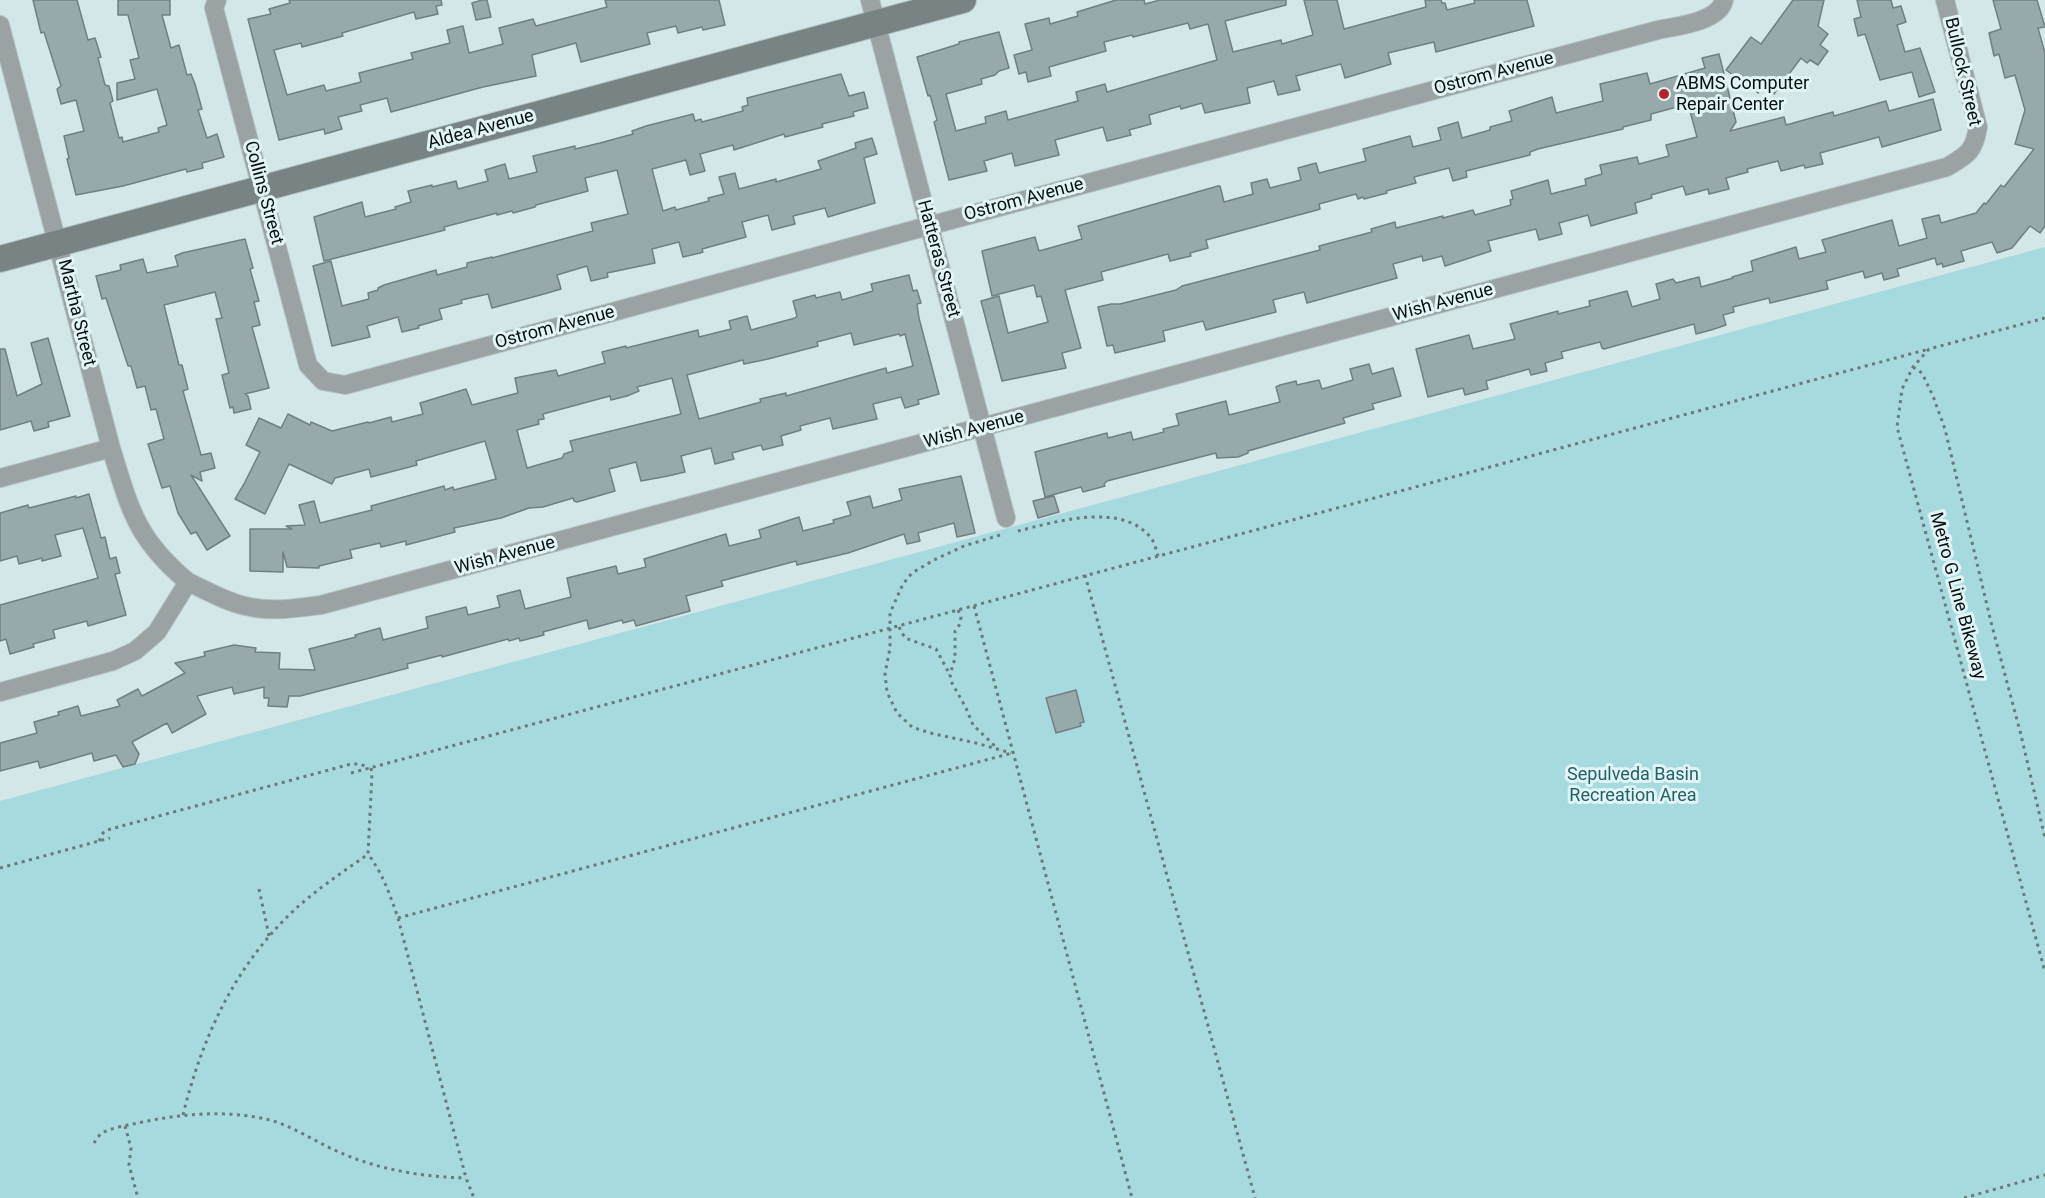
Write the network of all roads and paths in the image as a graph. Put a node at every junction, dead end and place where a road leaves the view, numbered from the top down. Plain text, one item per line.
1 (217, 0) edge
2 (963, 0) edge
3 (1945, 0) edge
4 (1723, 3) edge
5 (873, 12) edge
6 (1, 35) edge
7 (1975, 144) joint
8 (262, 189) junction
9 (929, 226) junction
10 (58, 244) junction
11 (0, 259) edge
12 (2045, 318) edge
13 (1929, 349) junction
14 (1912, 367) junction
15 (323, 381) joint
16 (982, 428) junction
17 (111, 448) junction
18 (0, 478) edge
19 (1006, 518) dead end
20 (1158, 556) junction
21 (1085, 575) junction
22 (188, 582) junction
23 (974, 605) junction
24 (958, 610) junction
25 (899, 627) junction
26 (891, 629) junction
27 (950, 675) junction
28 (0, 692) edge
29 (999, 749) junction
30 (1012, 753) junction
31 (370, 768) junction
32 (351, 773) dead end
33 (110, 838) dead end
34 (2045, 838) edge
35 (99, 842) junction
36 (368, 854) junction
37 (0, 868) edge
38 (259, 889) dead end
39 (398, 918) junction
40 (269, 936) junction
41 (2045, 970) edge
42 (183, 1115) junction
43 (125, 1126) junction
44 (94, 1143) dead end
45 (2045, 1175) edge
46 (466, 1178) junction
47 (138, 1198) edge
48 (474, 1198) edge
49 (1132, 1198) edge
50 (1255, 1198) edge
51 (1964, 1198) edge

1 - 8 street, Collins Street
2 - 5 street, Aldea Avenue
3 - 7 street, Bullock Street
4 - 9 street, Ostrom Avenue
5 - 8 street, Aldea Avenue
5 - 9 street, Hatteras Street
6 - 10 street, Martha Street
7 - 16 street, Wish Avenue
8 - 10 street, Aldea Avenue
8 - 15 street, Collins Street
9 - 15 street, Ostrom Avenue
9 - 16 street, Hatteras Street
10 - 11 street, Aldea Avenue
10 - 17 street, Martha Street
12 - 13 path
13 - 14 path, Metro G Line Bikeway
13 - 20 path
14 - 34 path
14 - 41 path, Metro G Line Bikeway
16 - 19 street, Hatteras Street
16 - 22 street, Wish Avenue
17 - 18 street
17 - 22 street, Martha Street
20 - 21 path
20 - 26 path
21 - 23 path
21 - 50 path
22 - 28 street
23 - 24 path
23 - 30 path
24 - 25 path
24 - 27 path
25 - 26 path
25 - 27 path
26 - 29 path
26 - 31 path
27 - 29 path
29 - 30 path
30 - 39 path
30 - 49 path
31 - 32 path
31 - 35 path
31 - 36 path
33 - 35 path
35 - 37 path
36 - 39 path
36 - 40 path
38 - 40 path
39 - 46 path
40 - 42 path
42 - 43 path
42 - 46 path
43 - 44 path
43 - 47 path
45 - 51 path
46 - 48 path

